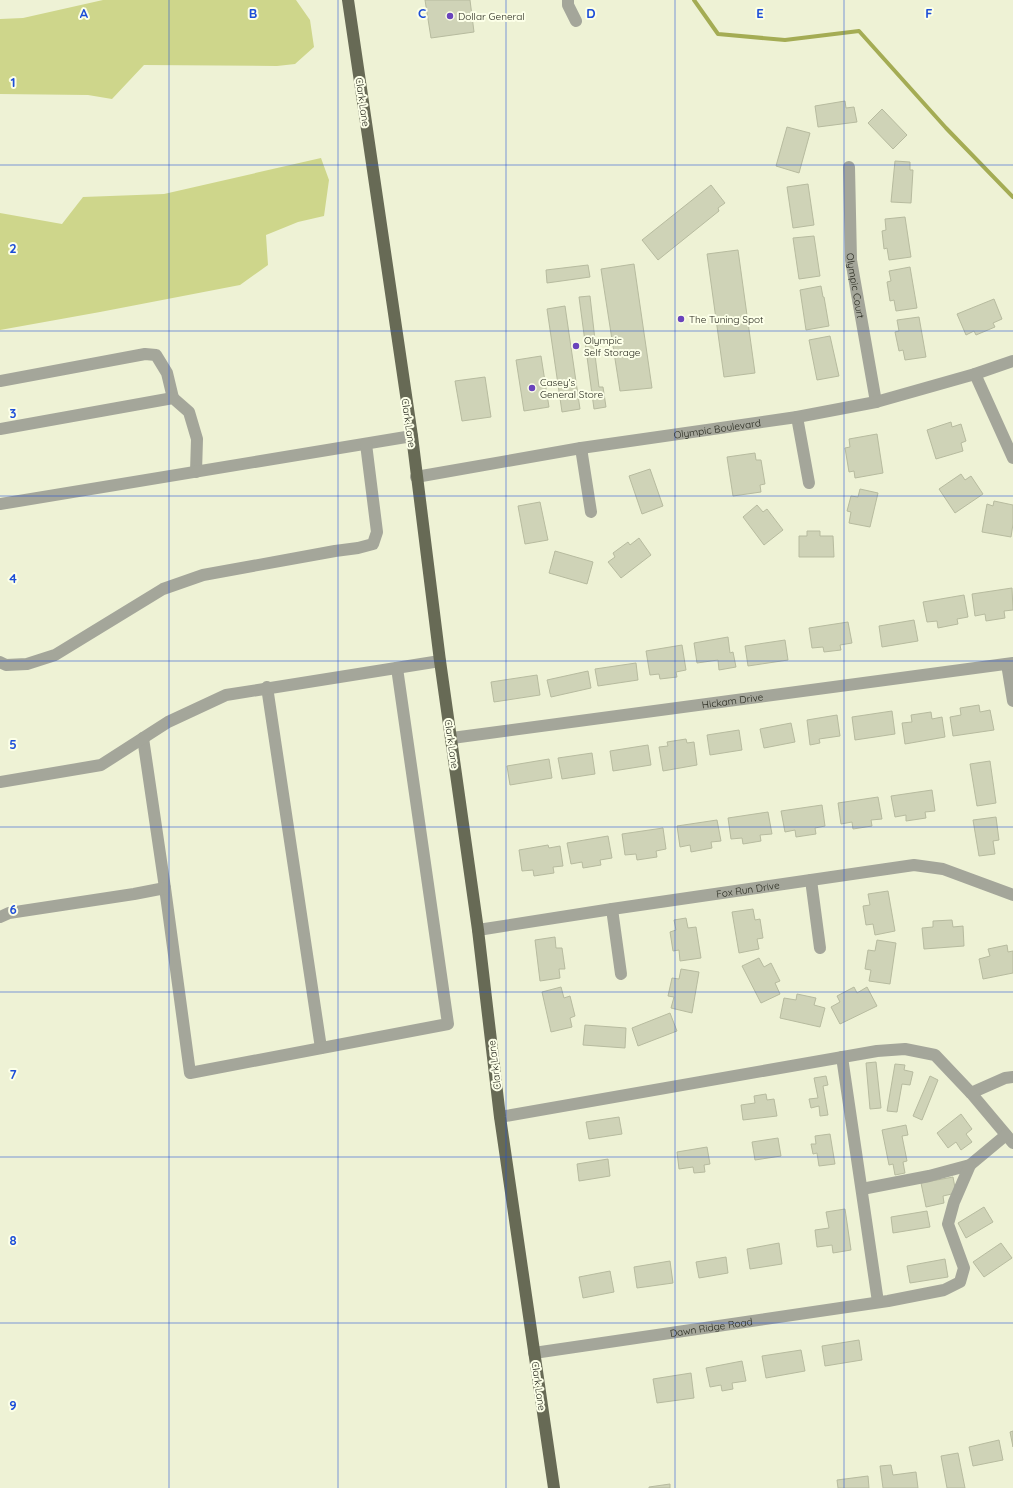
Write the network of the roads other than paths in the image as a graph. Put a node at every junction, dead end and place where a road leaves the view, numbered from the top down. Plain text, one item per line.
1 (348, 0) edge
2 (568, 0) edge
3 (576, 21) dead end
4 (849, 167) dead end
5 (1013, 361) edge
6 (975, 374) junction
7 (0, 381) edge
8 (172, 398) junction
9 (876, 402) junction
10 (797, 417) junction
11 (0, 429) edge
12 (412, 436) junction
13 (366, 444) junction
14 (581, 448) junction
15 (1013, 458) edge
16 (196, 472) junction
17 (416, 477) junction
18 (809, 483) dead end
19 (0, 504) edge
20 (591, 512) dead end
21 (440, 661) junction
22 (0, 662) edge
23 (1010, 664) edge
24 (397, 668) junction
25 (267, 688) junction
26 (1013, 701) edge
27 (143, 738) junction
28 (452, 738) junction
29 (0, 782) edge
30 (811, 880) junction
31 (165, 888) junction
32 (1013, 895) edge
33 (612, 908) junction
34 (0, 917) edge
35 (478, 930) junction
36 (820, 948) dead end
37 (621, 974) dead end
38 (321, 1048) junction
39 (842, 1057) junction
40 (1013, 1077) edge
41 (971, 1094) junction
42 (500, 1117) junction
43 (1010, 1139) edge
44 (970, 1165) junction
45 (862, 1189) junction
46 (883, 1302) junction
47 (534, 1353) junction
48 (554, 1488) edge

1 - 12 main road, Clark Lane
2 - 3 street
4 - 9 street, Olympic Court
5 - 6 street, Olympic Boulevard
6 - 9 street, Olympic Boulevard
6 - 15 street
7 - 8 street
8 - 11 street
8 - 16 street
9 - 10 street, Olympic Boulevard
10 - 14 street, Olympic Boulevard
10 - 18 street
12 - 13 street
12 - 17 main road, Clark Lane
13 - 16 street
13 - 22 street
14 - 17 street, Olympic Boulevard
14 - 20 street
16 - 19 street
17 - 21 main road, Clark Lane
21 - 24 street
21 - 28 main road, Clark Lane
23 - 26 street
23 - 28 street, Hickam Drive
24 - 25 street
24 - 38 street
25 - 27 street
25 - 38 street
27 - 29 street
27 - 31 street
28 - 35 main road, Clark Lane
30 - 32 street, Fox Run Drive
30 - 33 street, Fox Run Drive
30 - 36 street
31 - 34 street
31 - 38 street
33 - 35 street, Fox Run Drive
33 - 37 street
35 - 42 main road, Clark Lane
39 - 41 street
39 - 42 street
39 - 45 street
40 - 41 street
41 - 43 street
42 - 47 main road, Clark Lane
43 - 44 street
44 - 45 street
44 - 46 street, Dawn Ridge Road
45 - 46 street
46 - 47 street, Dawn Ridge Road
47 - 48 main road, Clark Lane

